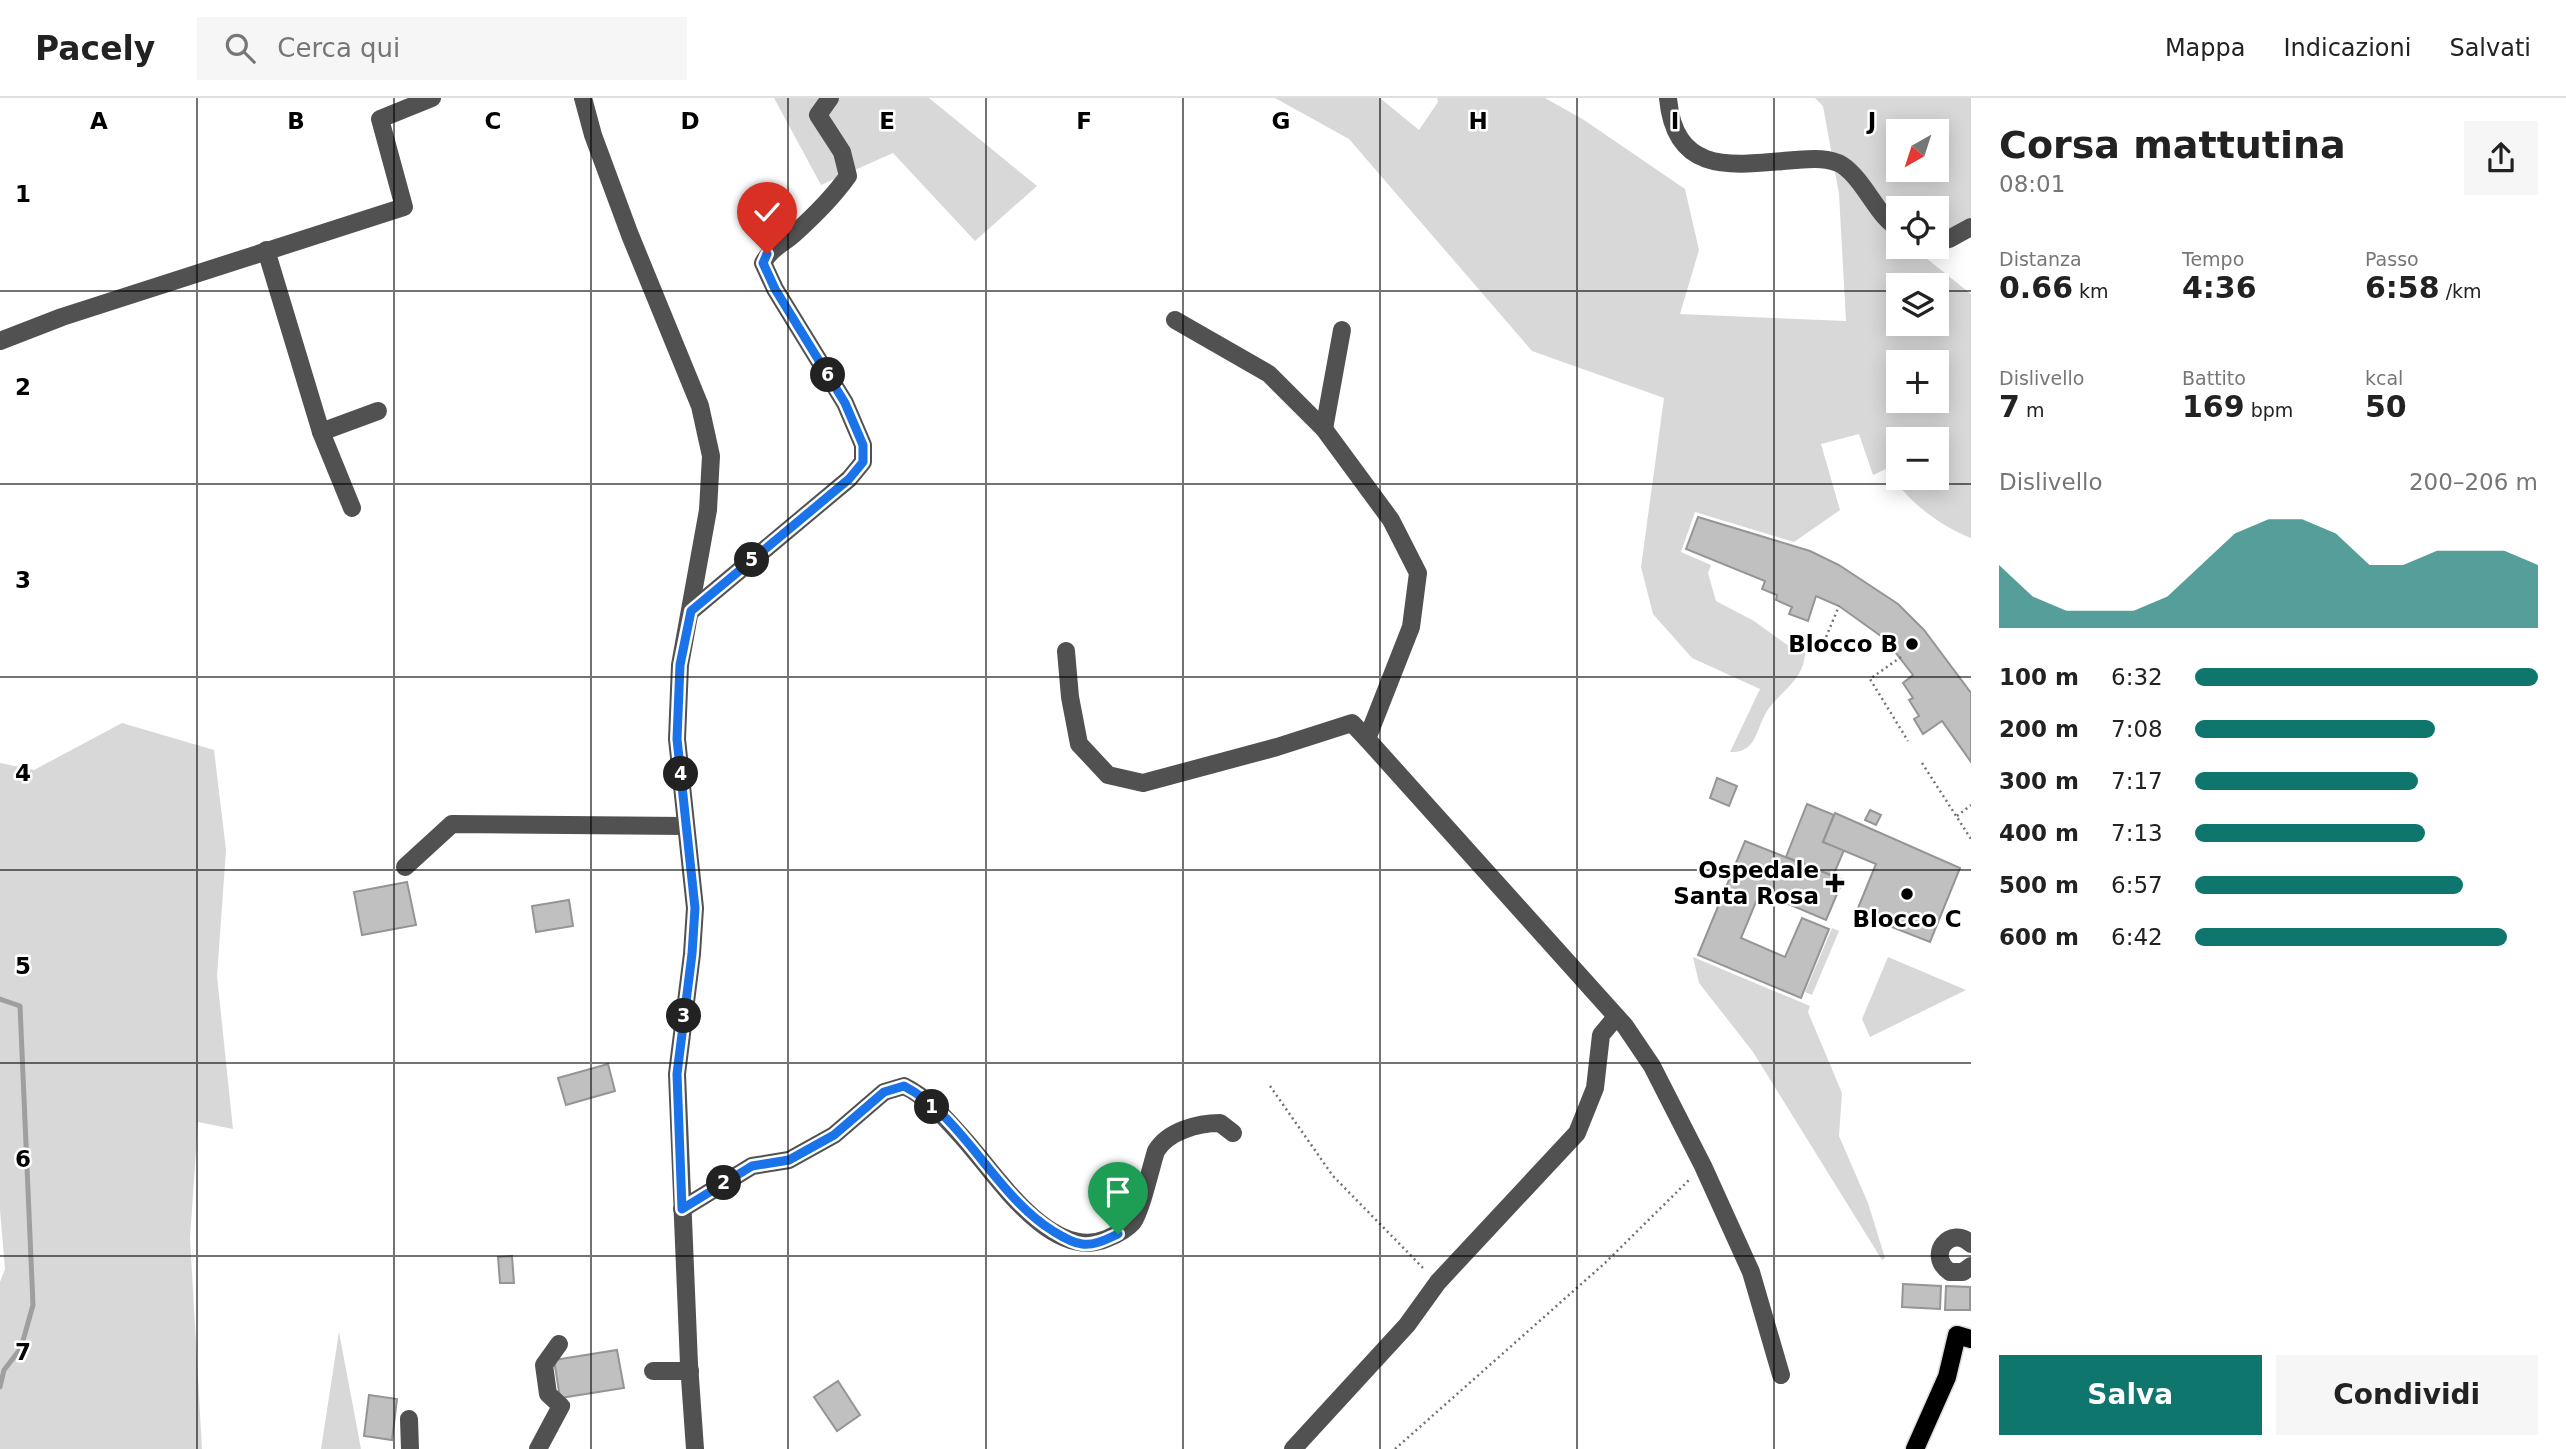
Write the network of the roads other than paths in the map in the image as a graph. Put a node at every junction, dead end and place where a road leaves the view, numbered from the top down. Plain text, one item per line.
1 (432, 98) edge
2 (583, 98) edge
3 (830, 98) edge
4 (1668, 98) edge
5 (1886, 217) edge
6 (1971, 227) edge
7 (1949, 239) edge
8 (266, 250) junction
9 (1175, 320) dead end
10 (1342, 330) dead end
11 (0, 341) edge
12 (378, 411) dead end
13 (1324, 429) junction
14 (321, 432) junction
15 (352, 508) dead end
16 (691, 611) junction
17 (1066, 651) dead end
18 (1367, 738) junction
19 (686, 826) junction
20 (405, 867) dead end
21 (1616, 1017) junction
22 (1233, 1133) dead end
23 (682, 1209) junction
24 (1971, 1244) edge
25 (1971, 1266) edge
26 (1964, 1337) edge
27 (559, 1344) dead end
28 (653, 1371) dead end
29 (690, 1371) junction
30 (1781, 1375) dead end
31 (409, 1419) dead end
32 (410, 1449) edge
33 (538, 1449) edge
34 (695, 1449) edge
35 (1293, 1449) edge
36 (1915, 1449) edge

1 - 8 street
2 - 16 street
3 - 16 street
4 - 5 street
6 - 7 street
8 - 11 street
8 - 14 street
9 - 13 street
10 - 13 street
12 - 14 street
13 - 18 street
14 - 15 street
16 - 19 street
17 - 18 street
18 - 21 street
19 - 20 street
19 - 23 street
21 - 30 street
21 - 35 street
22 - 23 street
23 - 29 street
24 - 25 street
26 - 36 main road
27 - 33 street
28 - 29 street
29 - 34 street
31 - 32 street

